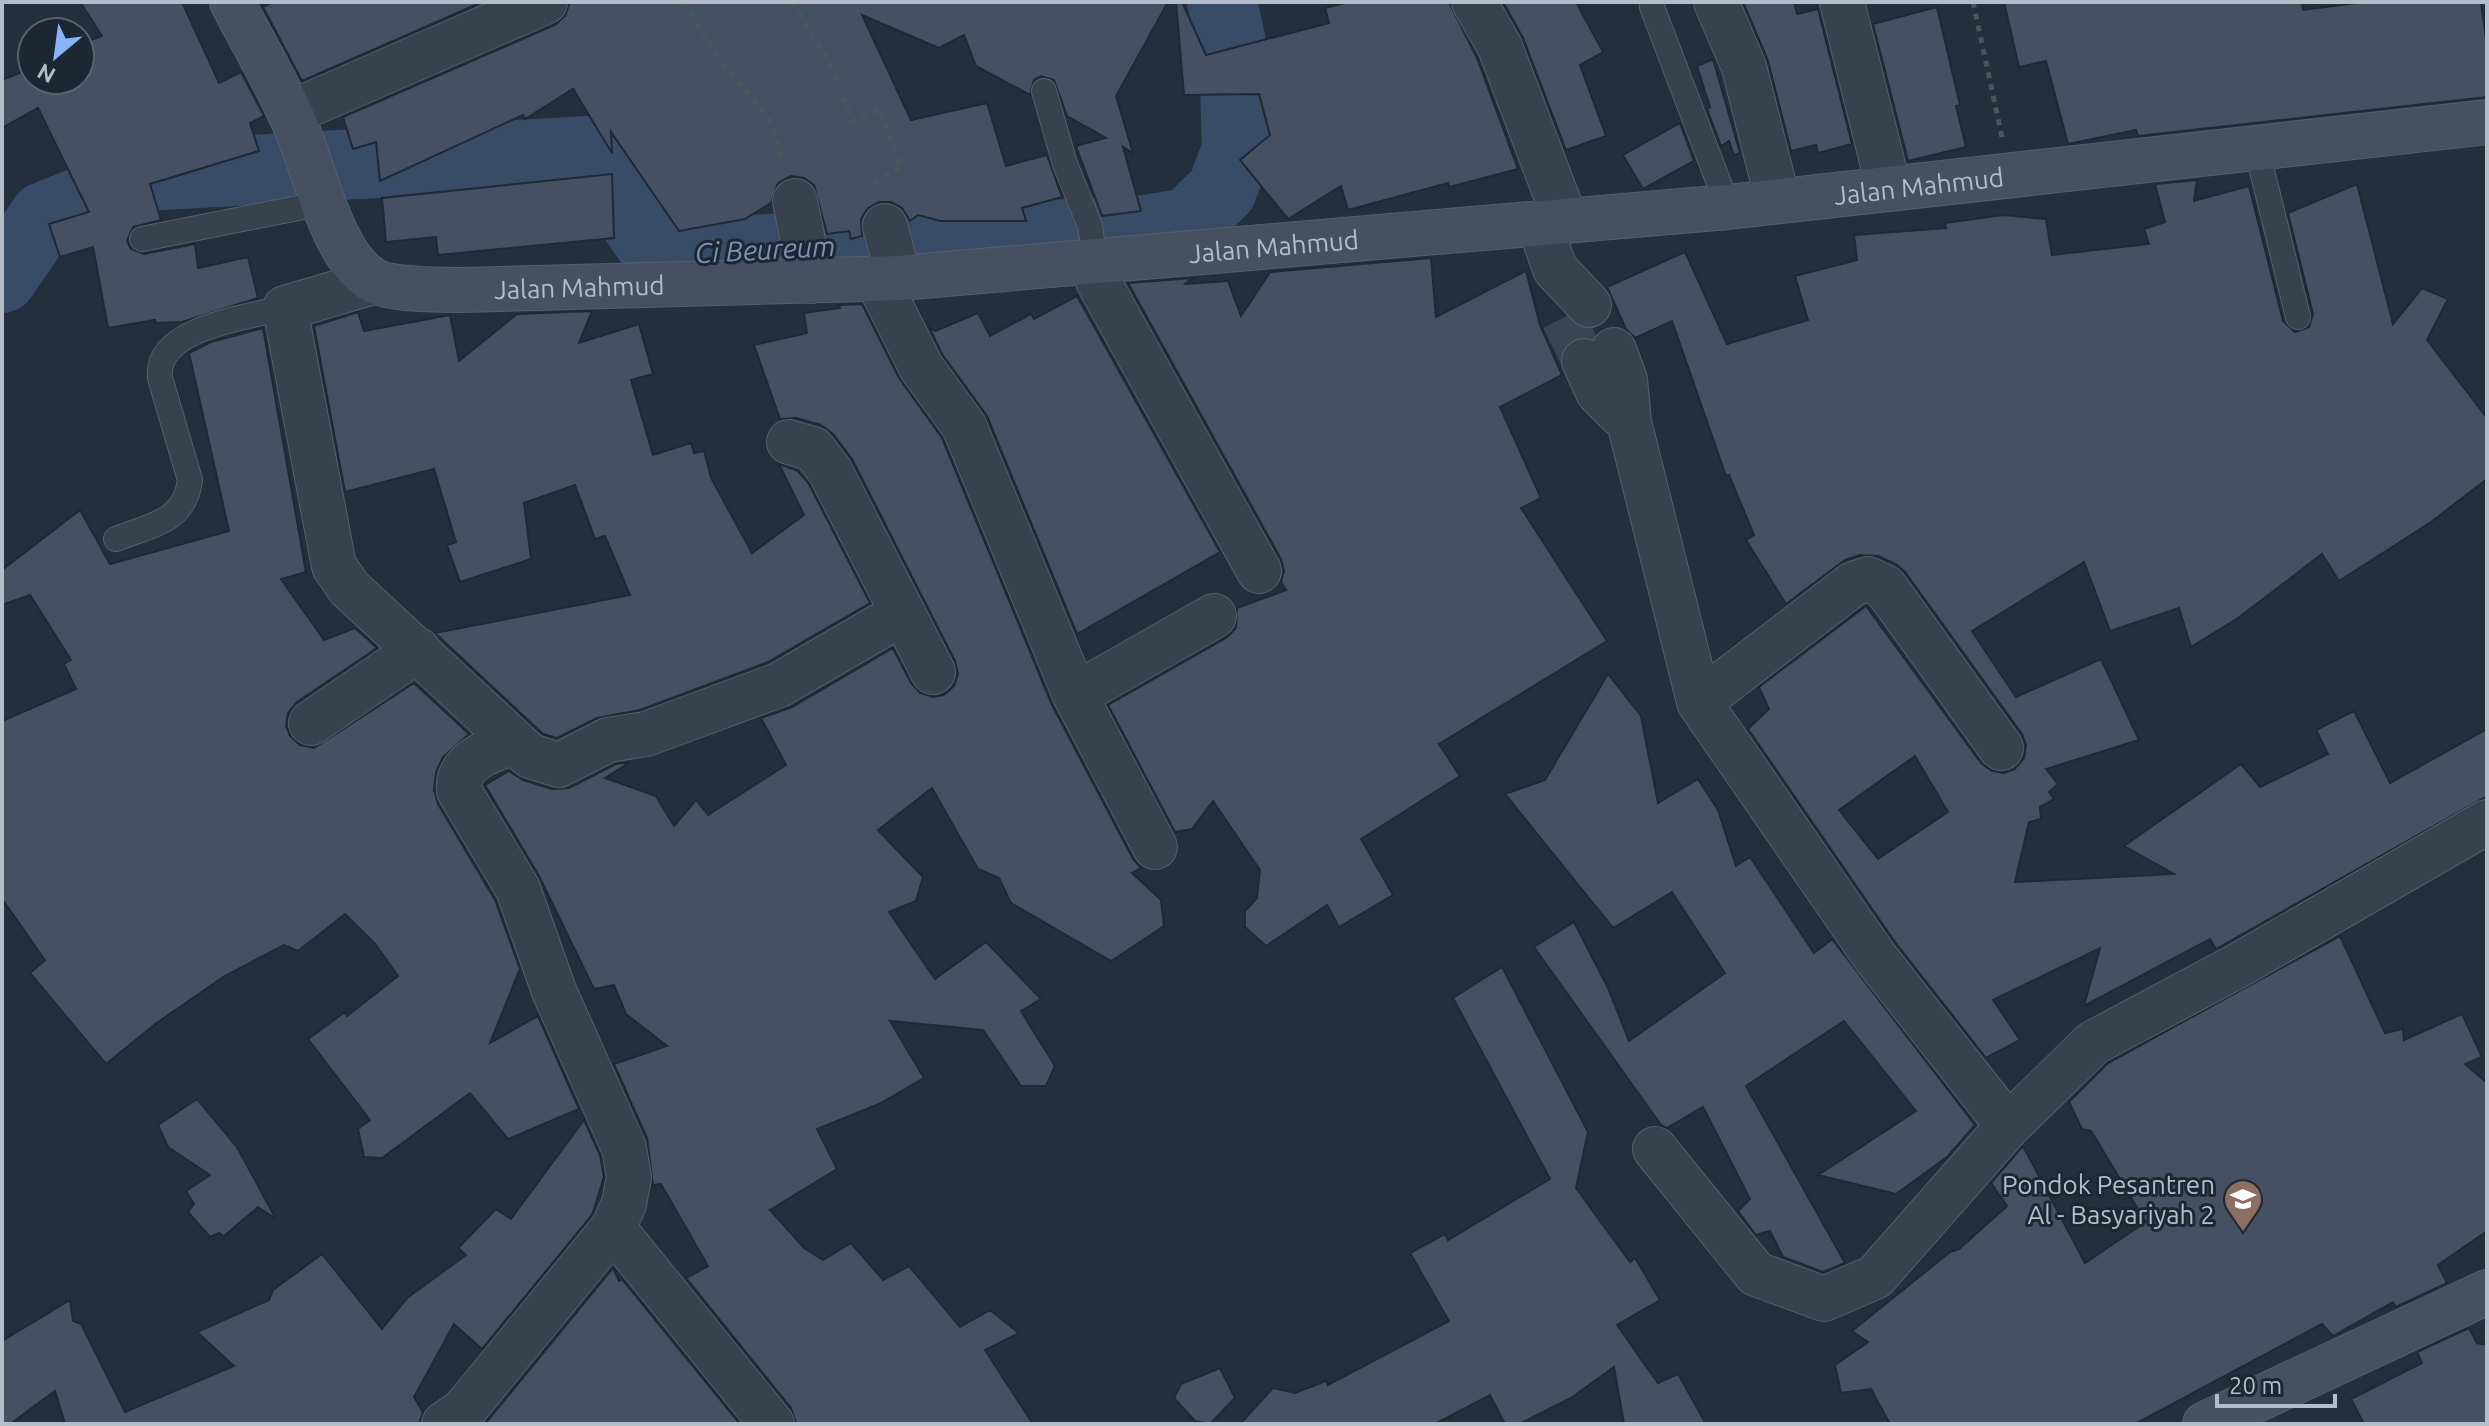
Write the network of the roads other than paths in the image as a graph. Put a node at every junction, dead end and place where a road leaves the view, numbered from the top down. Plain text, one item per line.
1 (232, 2) edge
2 (545, 2) edge
3 (1474, 2) edge
4 (1716, 2) edge
5 (1842, 2) edge
6 (1652, 7) dead end
7 (1044, 91) dead end
8 (293, 121) junction
9 (2487, 122) edge
10 (2257, 150) junction
11 (1889, 189) junction
12 (321, 193) junction
13 (1778, 201) junction
14 (1728, 207) junction
15 (1552, 221) junction
16 (142, 239) dead end
17 (1093, 246) junction
18 (888, 260) junction
19 (373, 282) junction
20 (285, 308) junction
21 (1576, 312) tunnel mouth
22 (2298, 317) dead end
23 (1599, 355) tunnel mouth
24 (789, 442) dead end
25 (116, 539) dead end
26 (1259, 571) dead end
27 (901, 614) junction
28 (1214, 616) dead end
29 (418, 650) junction
30 (933, 672) dead end
31 (1075, 695) junction
32 (1699, 702) junction
33 (311, 723) dead end
34 (514, 743) junction
35 (2001, 748) dead end
36 (2487, 822) edge
37 (1155, 847) dead end
38 (2008, 1126) junction
39 (1655, 1149) dead end
40 (613, 1228) junction
41 (2487, 1292) edge
42 (444, 1424) edge
43 (772, 1424) edge
44 (2205, 1424) edge

1 - 8 street
2 - 8 street
3 - 15 street
4 - 13 street
5 - 11 street
6 - 14 lane
7 - 17 lane
8 - 12 street
9 - 10 street, Jalan Mahmud
10 - 11 street, Jalan Mahmud
10 - 22 lane
11 - 13 street, Jalan Mahmud
12 - 16 lane
12 - 19 street
13 - 14 street, Jalan Mahmud
14 - 15 street, Jalan Mahmud
15 - 17 street, Jalan Mahmud
15 - 21 street
17 - 18 street, Jalan Mahmud
17 - 26 street
18 - 19 street, Jalan Mahmud
18 - 31 street
19 - 20 street
20 - 25 lane
20 - 29 street
23 - 32 street
24 - 27 street
27 - 30 street
27 - 34 street
28 - 31 street
29 - 33 street
29 - 34 street
31 - 37 street
32 - 35 street
32 - 38 street
34 - 40 street
36 - 38 street
38 - 39 street
40 - 42 street
40 - 43 street
41 - 44 street

